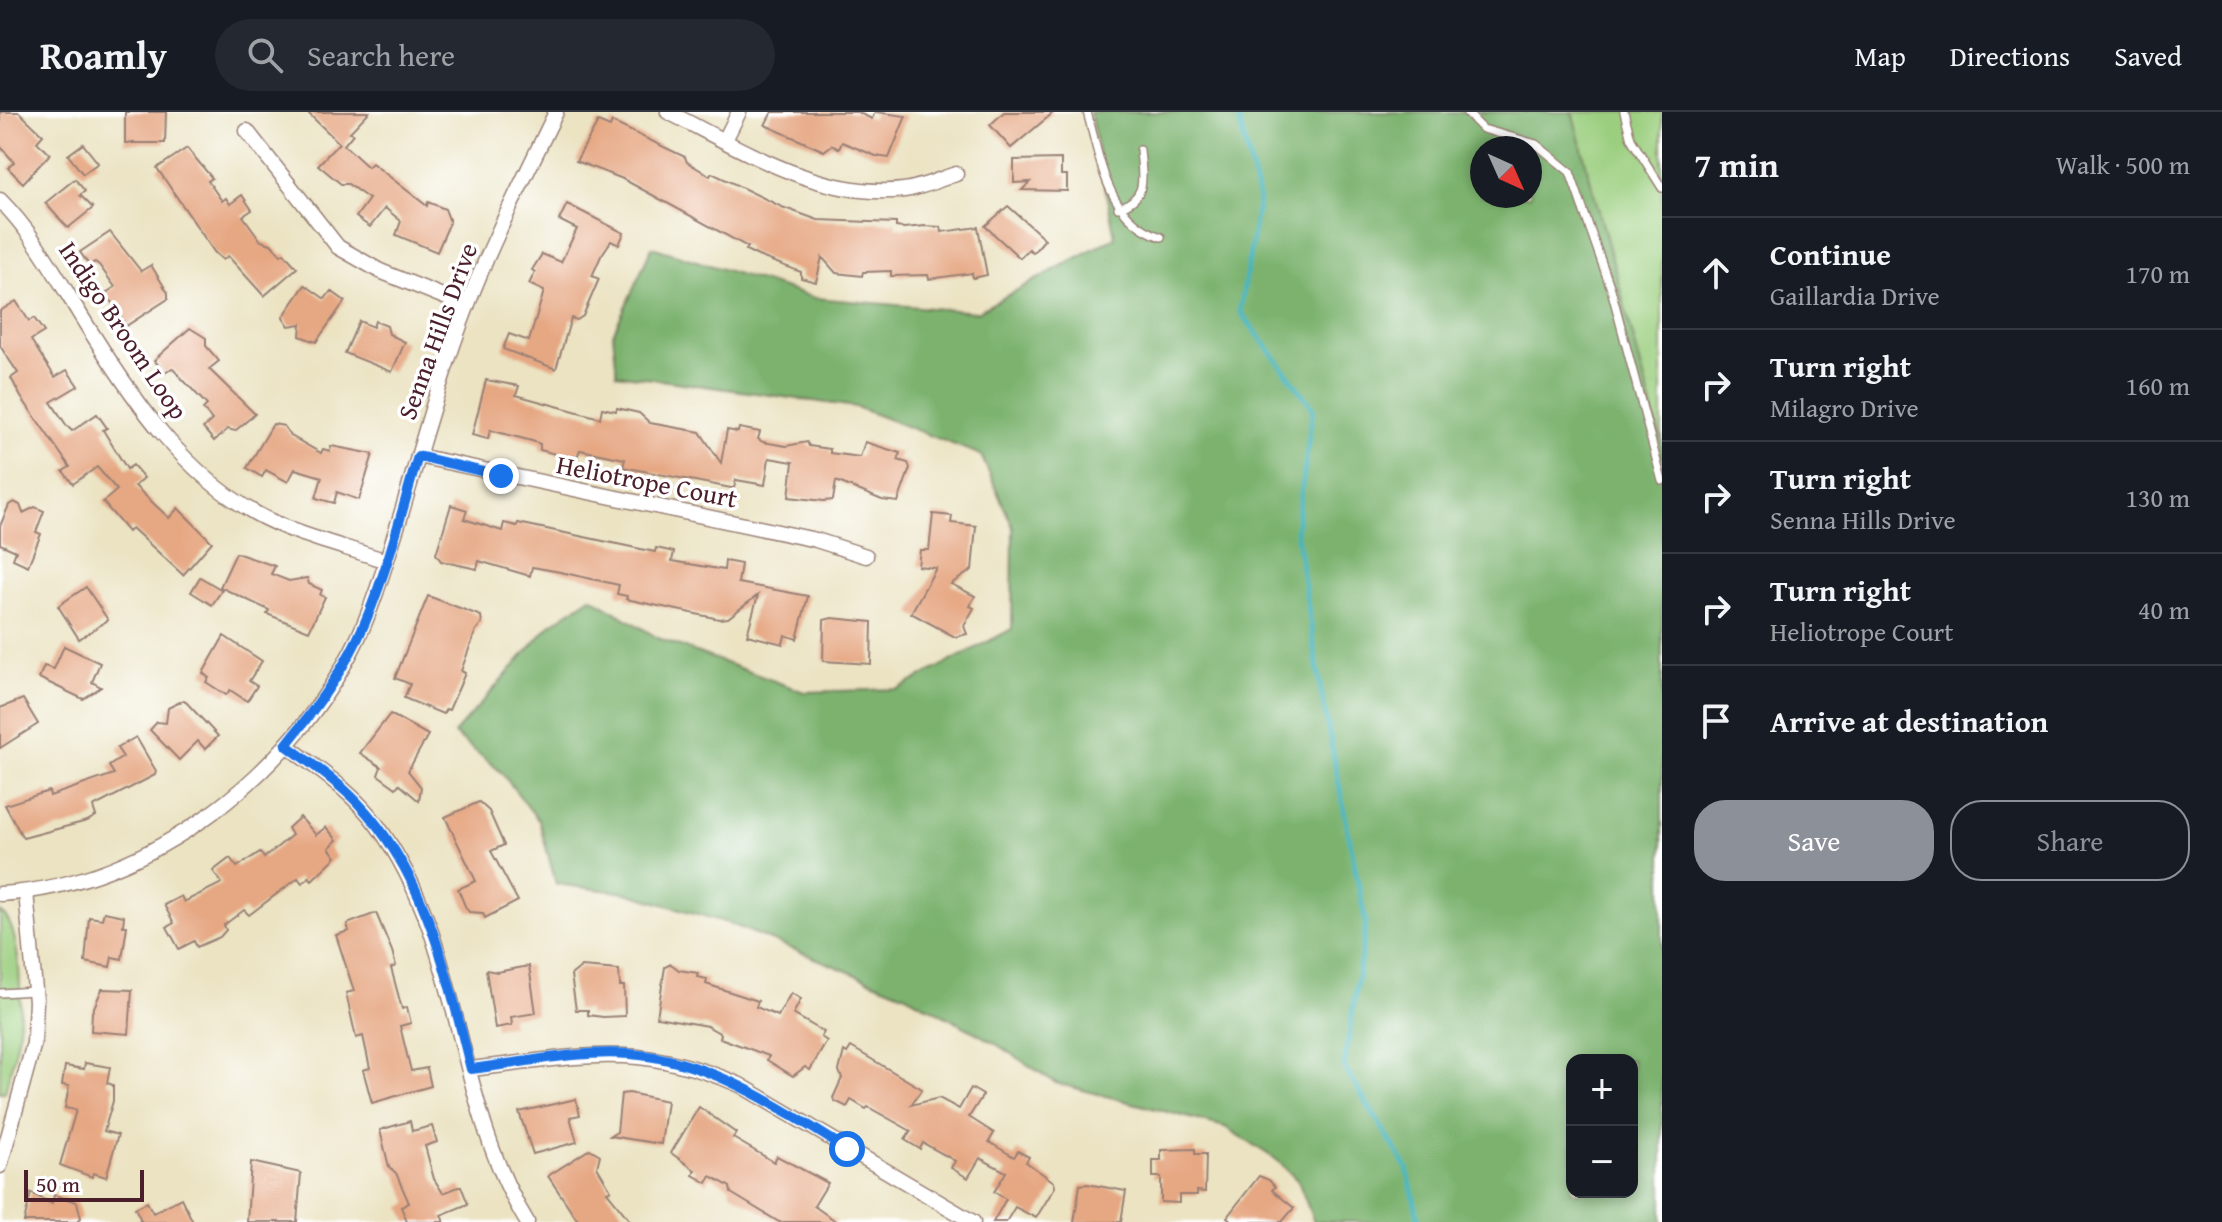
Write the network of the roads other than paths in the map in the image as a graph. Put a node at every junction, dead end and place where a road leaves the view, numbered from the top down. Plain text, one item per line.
1 (556, 112) edge
2 (668, 112) edge
3 (739, 112) edge
4 (1087, 112) edge
5 (1466, 112) edge
6 (1624, 112) edge
7 (247, 131) dead end
8 (725, 140) junction
9 (1140, 150) dead end
10 (956, 174) dead end
11 (1662, 188) edge
12 (0, 200) edge
13 (1118, 208) junction
14 (1161, 237) dead end
15 (467, 306) junction
16 (418, 456) junction
17 (1662, 481) edge
18 (866, 556) dead end
19 (386, 561) junction
20 (286, 745) junction
21 (26, 892) junction
22 (0, 894) edge
23 (35, 991) junction
24 (0, 993) edge
25 (471, 1069) junction
26 (0, 1166) edge
27 (527, 1222) edge
28 (973, 1222) edge

1 - 15 street, Senna Hills Drive
2 - 8 street
3 - 8 street
4 - 13 lane
5 - 17 lane
6 - 11 lane
7 - 15 street
8 - 10 street
9 - 13 lane
12 - 19 street, Indigo Broom Loop
13 - 14 lane
15 - 16 street, Senna Hills Drive
16 - 18 street, Heliotrope Court
16 - 19 street, Senna Hills Drive
19 - 20 street, Senna Hills Drive
20 - 21 street, Senna Hills Drive
20 - 25 street
21 - 22 street, Senna Hills Drive
21 - 23 street
23 - 24 lane
23 - 26 street
25 - 27 street
25 - 28 street

